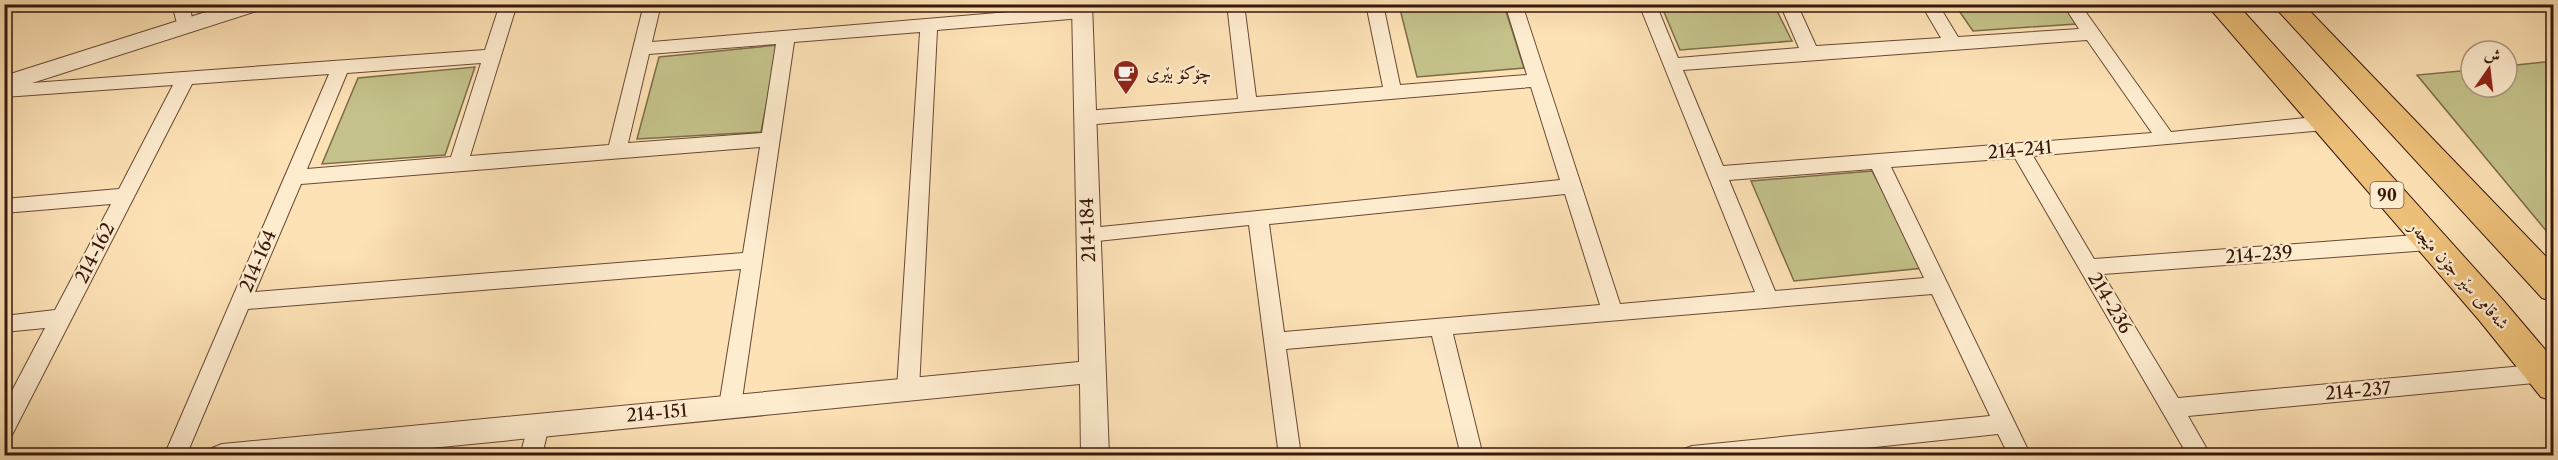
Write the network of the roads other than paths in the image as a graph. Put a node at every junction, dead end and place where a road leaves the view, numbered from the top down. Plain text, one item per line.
1 (180, 4) edge
2 (256, 4) edge
3 (509, 4) edge
4 (653, 4) edge
5 (1235, 4) edge
6 (1374, 4) edge
7 (1513, 4) edge
8 (1647, 4) edge
9 (1788, 4) edge
10 (1929, 4) edge
11 (2071, 4) edge
12 (2220, 4) edge
13 (2286, 4) edge
14 (1082, 8) edge
15 (928, 25) junction
16 (185, 27) junction
17 (2092, 34) junction
18 (786, 36) junction
19 (1953, 44) junction
20 (642, 49) junction
21 (1810, 53) junction
22 (492, 56) junction
23 (1672, 65) junction
24 (341, 67) junction
25 (186, 78) junction
26 (1539, 80) junction
27 (4, 84) edge
28 (4, 91) edge
29 (1392, 92) junction
30 (1248, 105) junction
31 (1085, 118) junction
32 (2324, 123) junction
33 (769, 139) junction
34 (2166, 139) junction
35 (2020, 150) junction
36 (617, 151) junction
37 (1878, 161) junction
38 (458, 164) junction
39 (1717, 174) junction
40 (294, 177) junction
41 (1572, 186) junction
42 (125, 196) junction
43 (4, 206) edge
44 (1258, 217) junction
45 (1088, 234) junction
46 (2429, 242) junction
47 (751, 260) junction
48 (2090, 267) junction
49 (1937, 285) junction
50 (2553, 288) edge
51 (1768, 299) junction
52 (241, 301) junction
53 (1613, 313) junction
54 (62, 318) junction
55 (4, 324) edge
56 (1441, 329) junction
57 (1275, 341) junction
58 (1092, 372) junction
59 (2549, 380) edge
60 (908, 389) junction
61 (730, 406) junction
62 (2173, 408) junction
63 (2004, 424) junction
64 (538, 425) junction
65 (4, 428) edge
66 (322, 451) edge
67 (175, 456) edge
68 (222, 456) edge
69 (531, 456) edge
70 (1095, 456) edge
71 (1290, 456) edge
72 (1472, 456) edge
73 (1692, 456) edge
74 (2020, 456) edge
75 (2200, 456) edge

1 - 16 street
2 - 16 street
3 - 22 street
4 - 20 street
5 - 30 street
6 - 29 street
7 - 26 street
8 - 23 street
9 - 21 street
10 - 19 street
11 - 17 street
12 - 32 highway, شەقامی سێر جۆن مێجەر / 90
13 - 50 highway
14 - 15 street
14 - 31 street, 214-184
15 - 18 street
15 - 60 street
16 - 27 street
17 - 19 street
17 - 34 street
18 - 20 street
18 - 33 street
19 - 21 street
20 - 36 street
21 - 23 street
22 - 24 street
22 - 38 street
23 - 39 street
24 - 25 street
24 - 40 street, 214-164
25 - 28 street
25 - 42 street, 214-162
26 - 29 street
26 - 41 street
29 - 30 street
30 - 31 street
31 - 45 street, 214-184
32 - 34 street, 214-241
32 - 46 highway, شەقامی سێر جۆن مێجەر / 90
33 - 36 street
33 - 47 street
34 - 35 street, 214-241
35 - 37 street, 214-241
35 - 48 street, 214-236
36 - 38 street
37 - 39 street, 214-241
37 - 49 street
38 - 40 street
39 - 51 street
40 - 52 street, 214-164
41 - 44 street
41 - 53 street
42 - 43 street
42 - 54 street, 214-162
44 - 45 street
44 - 57 street
45 - 58 street, 214-184
46 - 48 street, 214-239
46 - 59 highway, شەقامی سێر جۆن مێجەر / 90
47 - 52 street
47 - 61 street
48 - 62 street, 214-236
49 - 51 street
49 - 63 street
51 - 53 street
52 - 67 street, 214-164
53 - 56 street
54 - 55 street
54 - 65 street, 214-162
56 - 57 street
56 - 72 street
57 - 71 street
58 - 60 street, 214-151
58 - 70 street, 214-184
59 - 62 street, 214-237
60 - 61 street, 214-151
61 - 64 street, 214-151
62 - 75 street, 214-236
63 - 73 street
63 - 74 street
64 - 66 street, 214-151
64 - 69 street
66 - 68 street, 214-151

